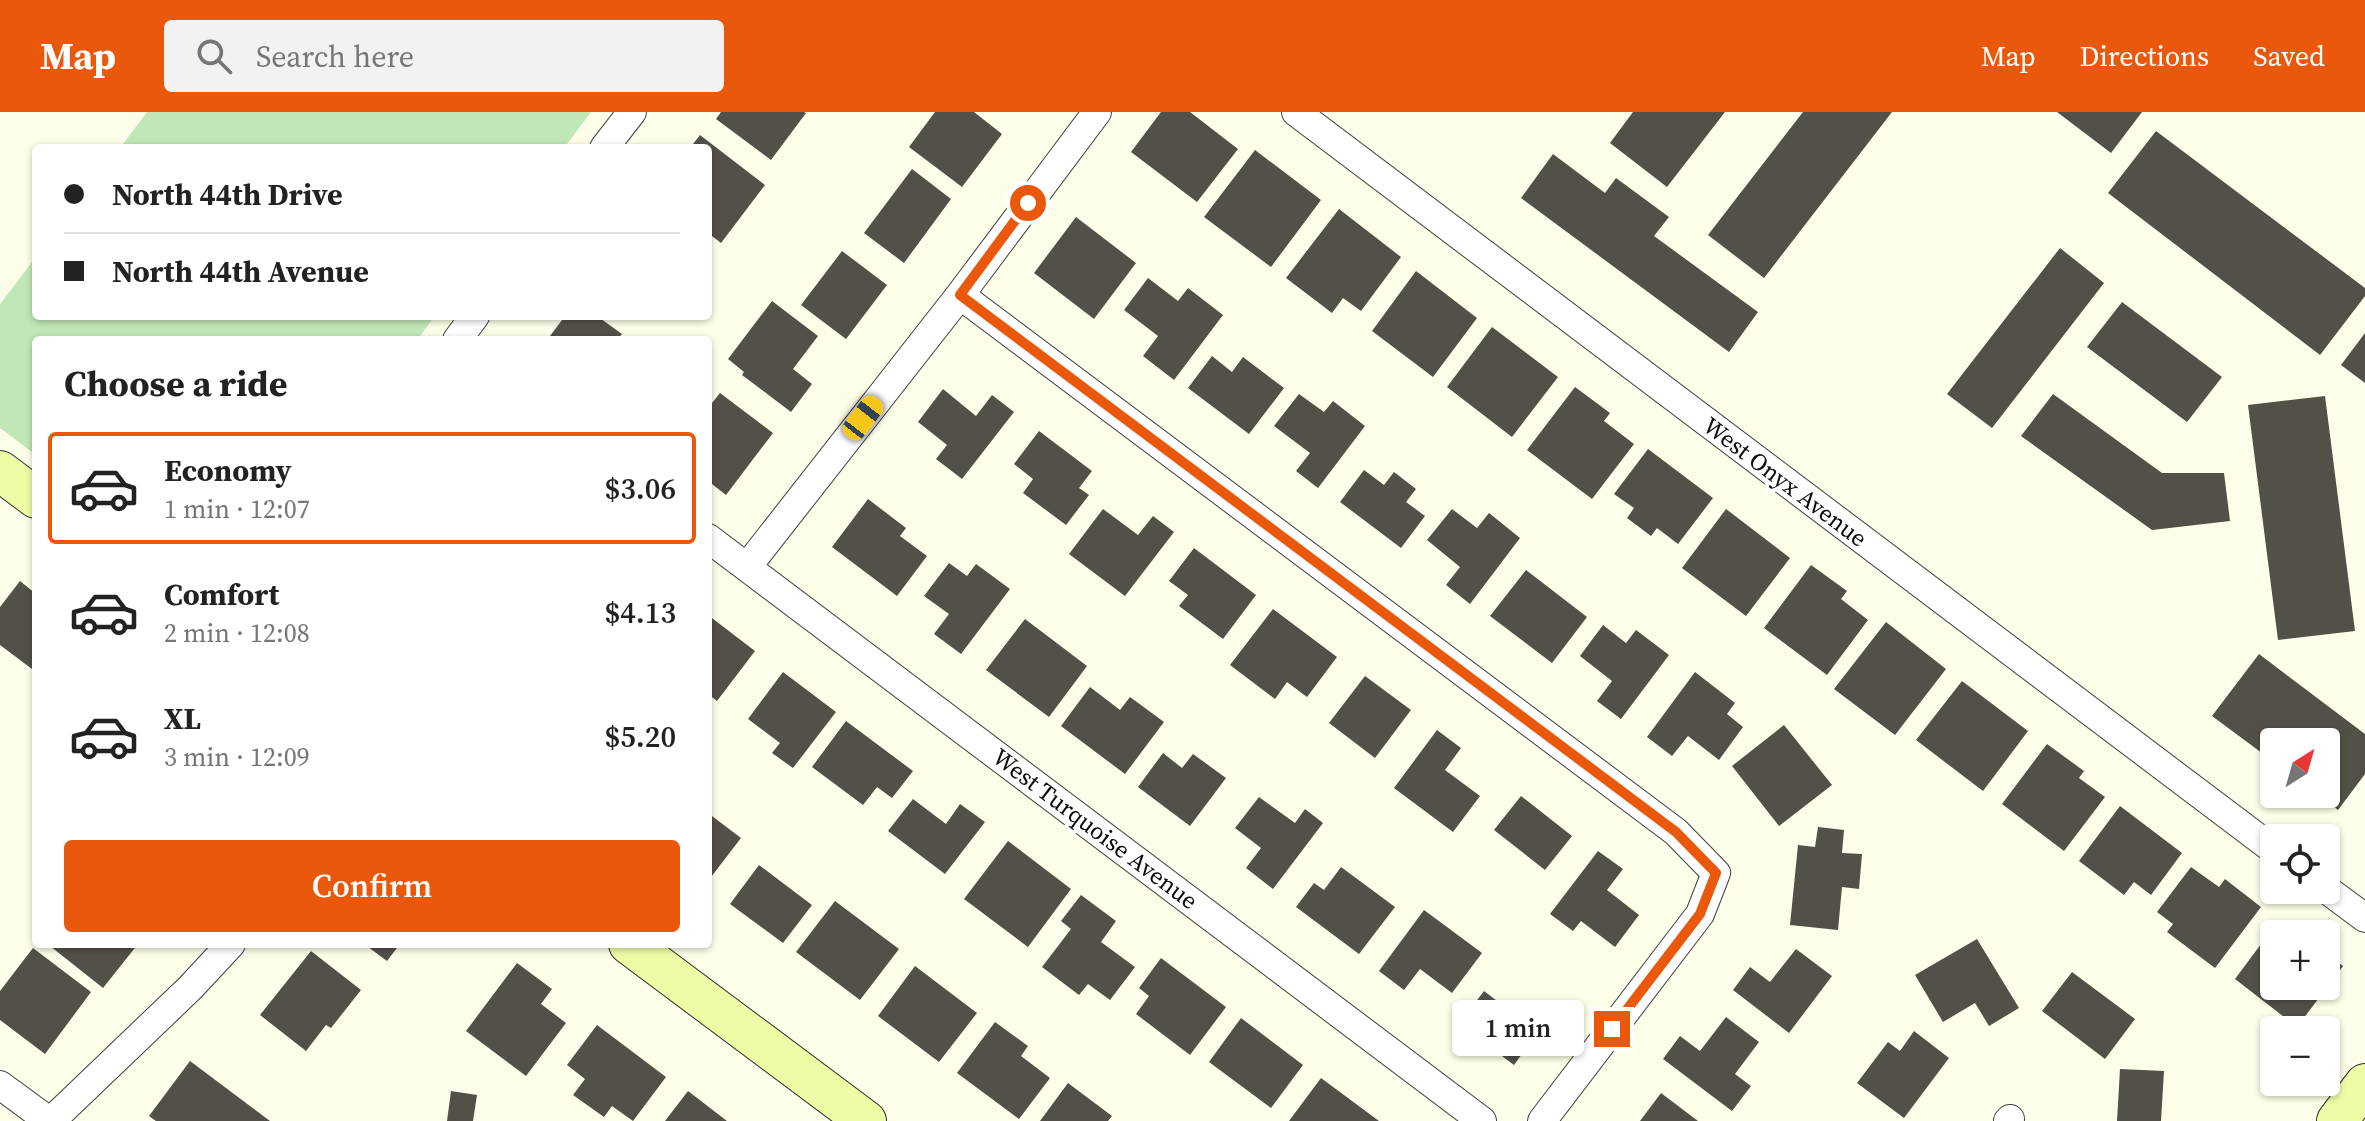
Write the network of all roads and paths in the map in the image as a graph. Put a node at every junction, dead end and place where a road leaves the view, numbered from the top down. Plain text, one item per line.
1 (632, 112) edge
2 (1097, 112) edge
3 (1296, 112) edge
4 (607, 144) edge
5 (960, 295) junction
6 (0, 471) edge
7 (32, 495) edge
8 (712, 541) edge
9 (747, 567) junction
10 (2260, 839) edge
11 (2340, 899) edge
12 (2365, 918) edge
13 (227, 948) edge
14 (634, 948) edge
15 (2365, 1084) edge
16 (0, 1085) edge
17 (50, 1121) edge
18 (866, 1121) edge
19 (1482, 1121) edge
20 (1542, 1121) edge
21 (2337, 1121) edge

1 - 4 street
2 - 5 street
3 - 10 street, West Onyx Avenue
5 - 9 street
5 - 20 street
6 - 7 street
8 - 9 street, West Turquoise Avenue
9 - 19 street, West Turquoise Avenue
11 - 12 street
13 - 17 street
14 - 18 street
15 - 21 street
16 - 17 street

